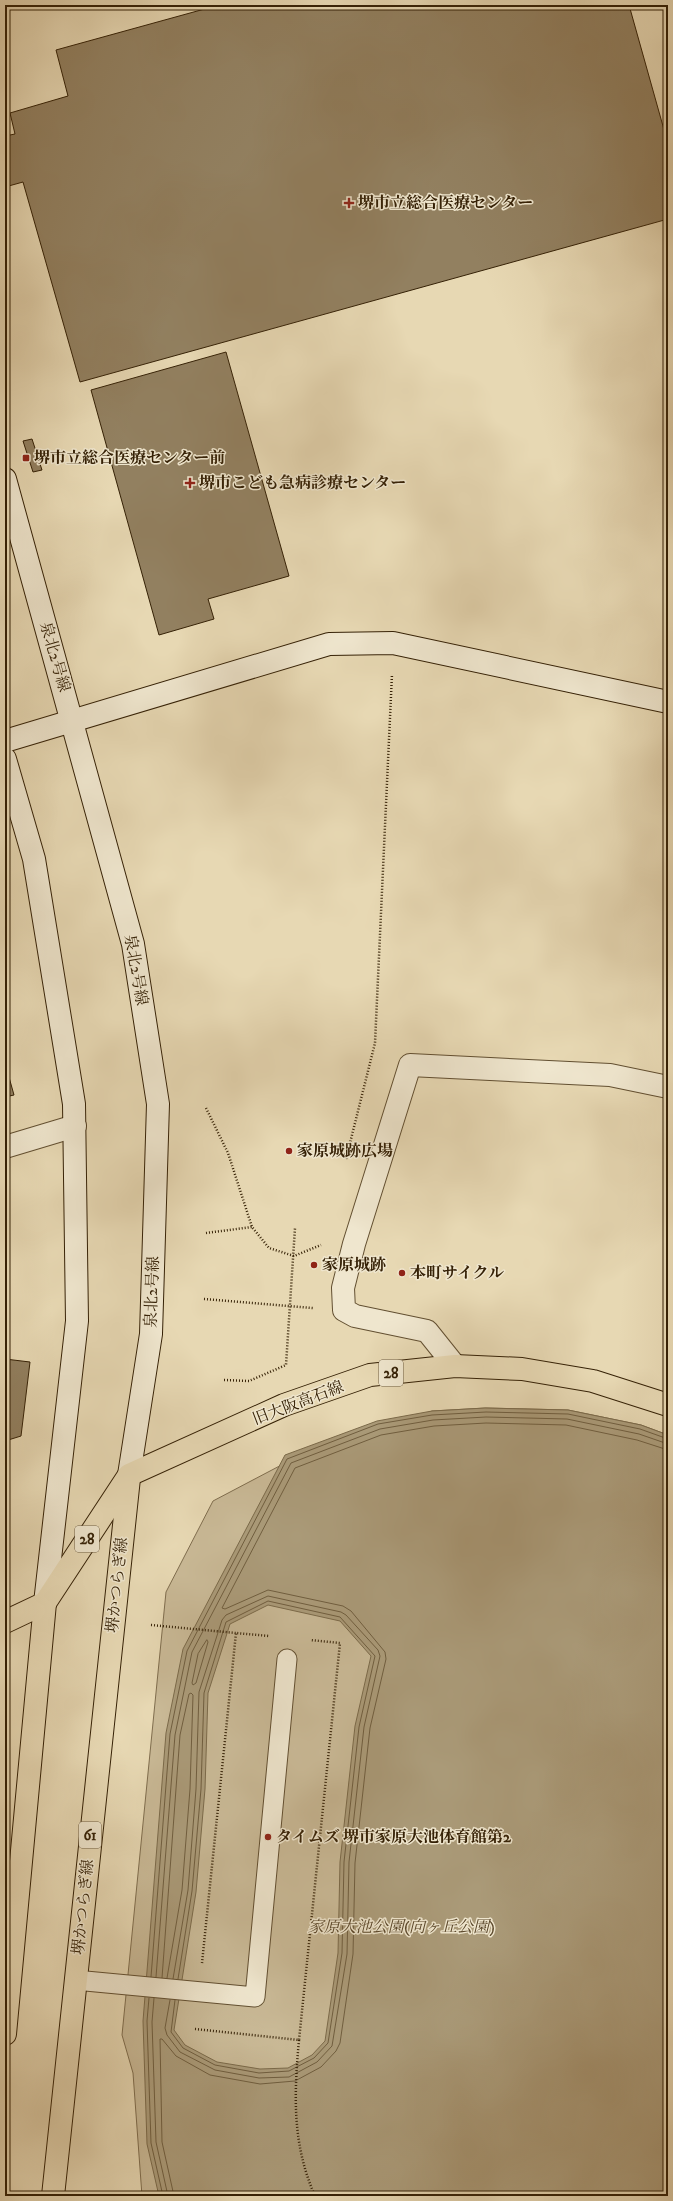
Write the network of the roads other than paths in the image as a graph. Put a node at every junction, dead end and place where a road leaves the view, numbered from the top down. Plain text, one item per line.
1 (5, 479) edge
2 (668, 702) edge
3 (73, 722) junction
4 (5, 741) edge
5 (5, 759) edge
6 (668, 1087) edge
7 (75, 1126) junction
8 (5, 1147) edge
9 (455, 1366) junction
10 (668, 1404) edge
11 (129, 1475) junction
12 (45, 1603) junction
13 (5, 1622) edge
14 (287, 1658) dead end
15 (76, 1980) junction
16 (5, 2034) edge
17 (53, 2196) edge

1 - 3 street, 泉北2号線
2 - 3 street
3 - 4 street
3 - 11 street, 泉北2号線
5 - 7 street
6 - 9 street
7 - 8 street
7 - 12 street
9 - 10 main road, 旧大阪高石線 / 28
9 - 11 main road, 旧大阪高石線 / 28
11 - 12 main road, 28
11 - 15 main road, 堺かつらぎ線 / 61
12 - 13 main road
12 - 16 main road
14 - 15 lane
15 - 17 main road, 堺かつらぎ線 / 61

